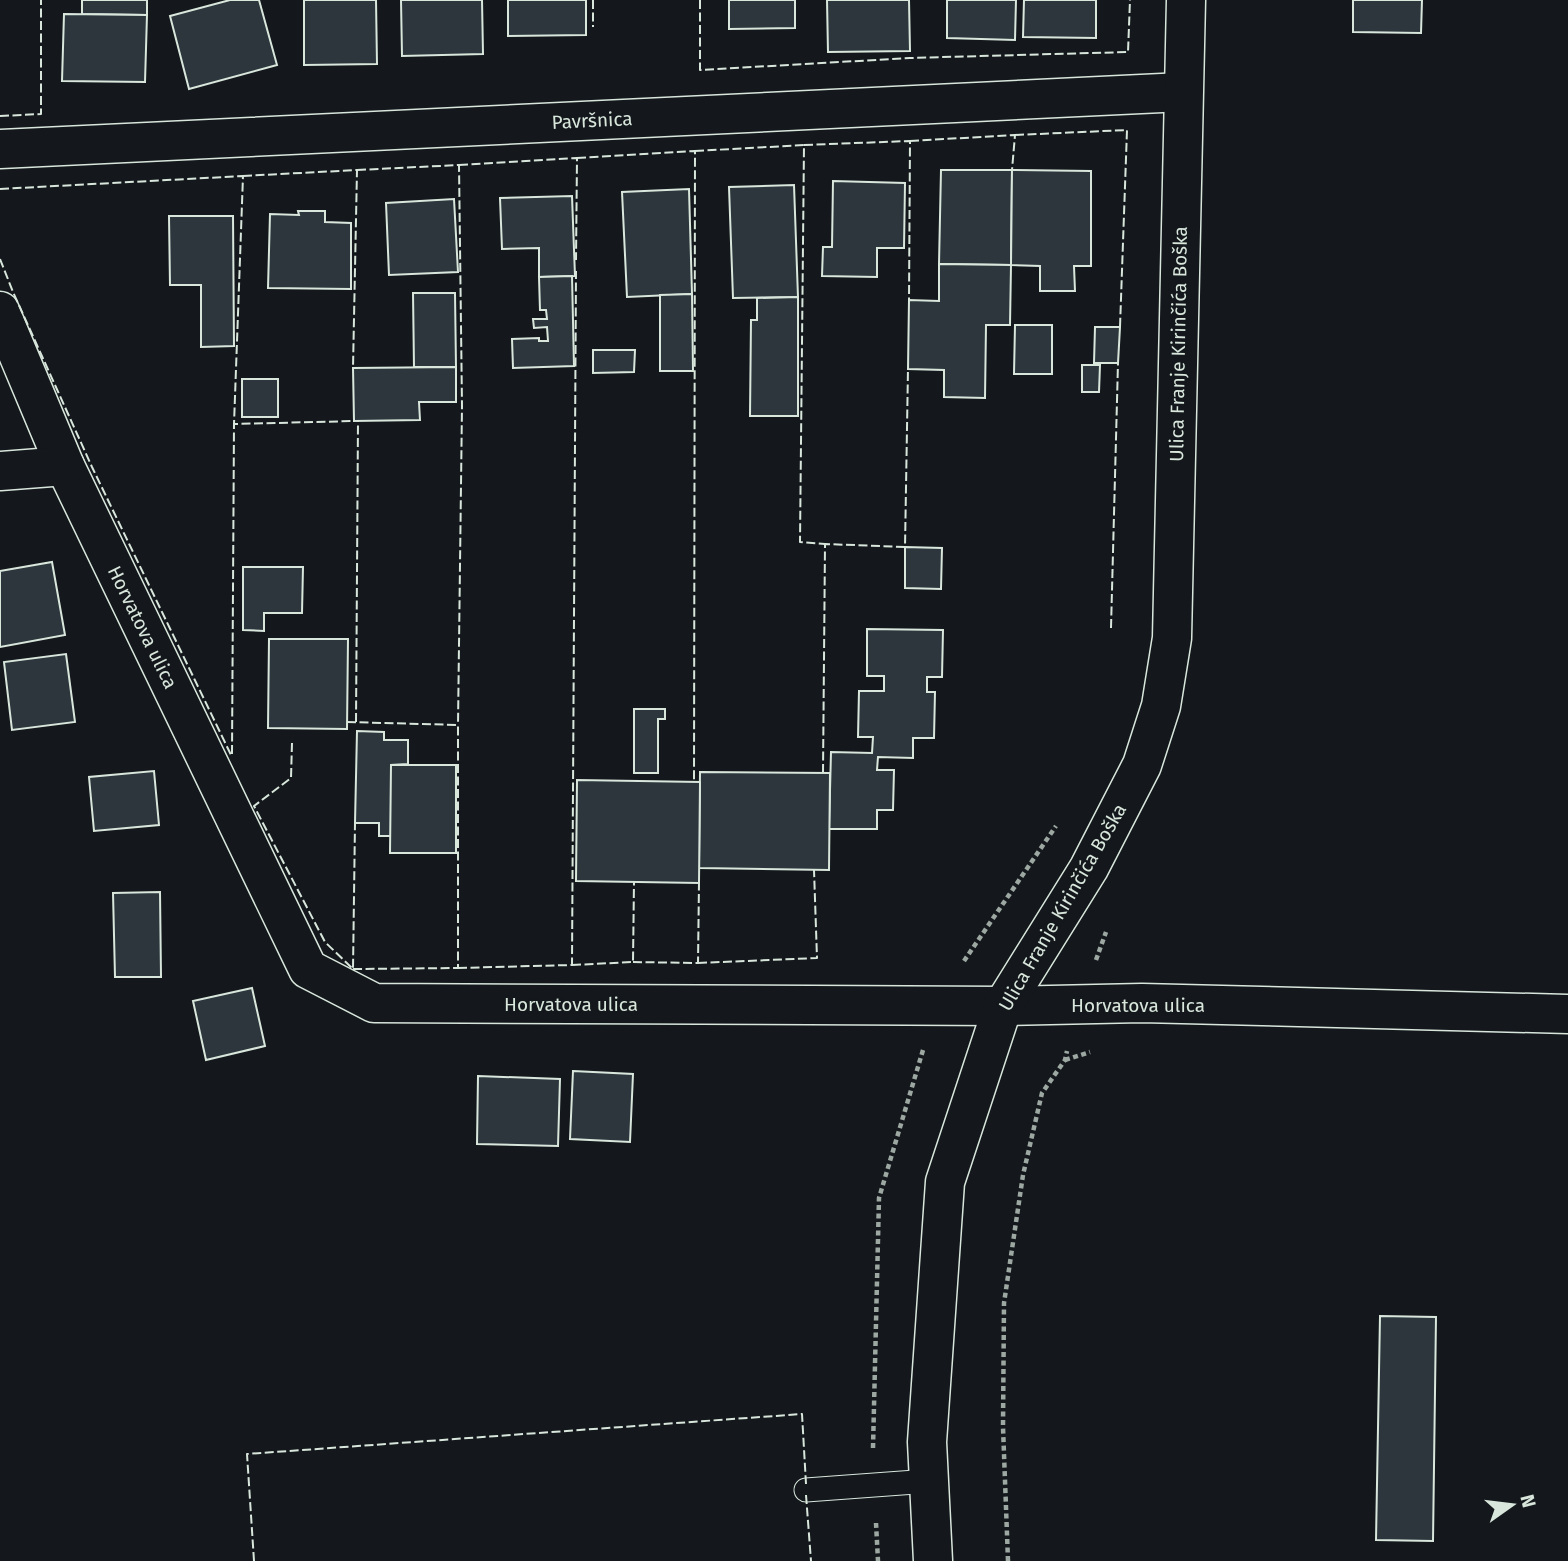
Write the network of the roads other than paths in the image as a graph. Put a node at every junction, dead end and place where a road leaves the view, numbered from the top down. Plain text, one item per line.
1 (1185, 0) edge
2 (1183, 92) junction
3 (0, 149) edge
4 (0, 311) edge
5 (65, 466) junction
6 (0, 471) edge
7 (1003, 1006) junction
8 (1568, 1014) edge
9 (929, 1481) junction
10 (806, 1490) dead end
11 (933, 1561) edge

1 - 2 street, Ulica Franje Kirinčića Boška
2 - 3 street, Pavršnica
2 - 7 street, Ulica Franje Kirinčića Boška
4 - 5 street, Horvatova ulica
5 - 6 street
5 - 7 street, Horvatova ulica
7 - 8 street, Horvatova ulica
7 - 9 street, Ulica Franje Kirinčića Boška
9 - 10 lane
9 - 11 street, Ulica Franje Kirinčića Boška

